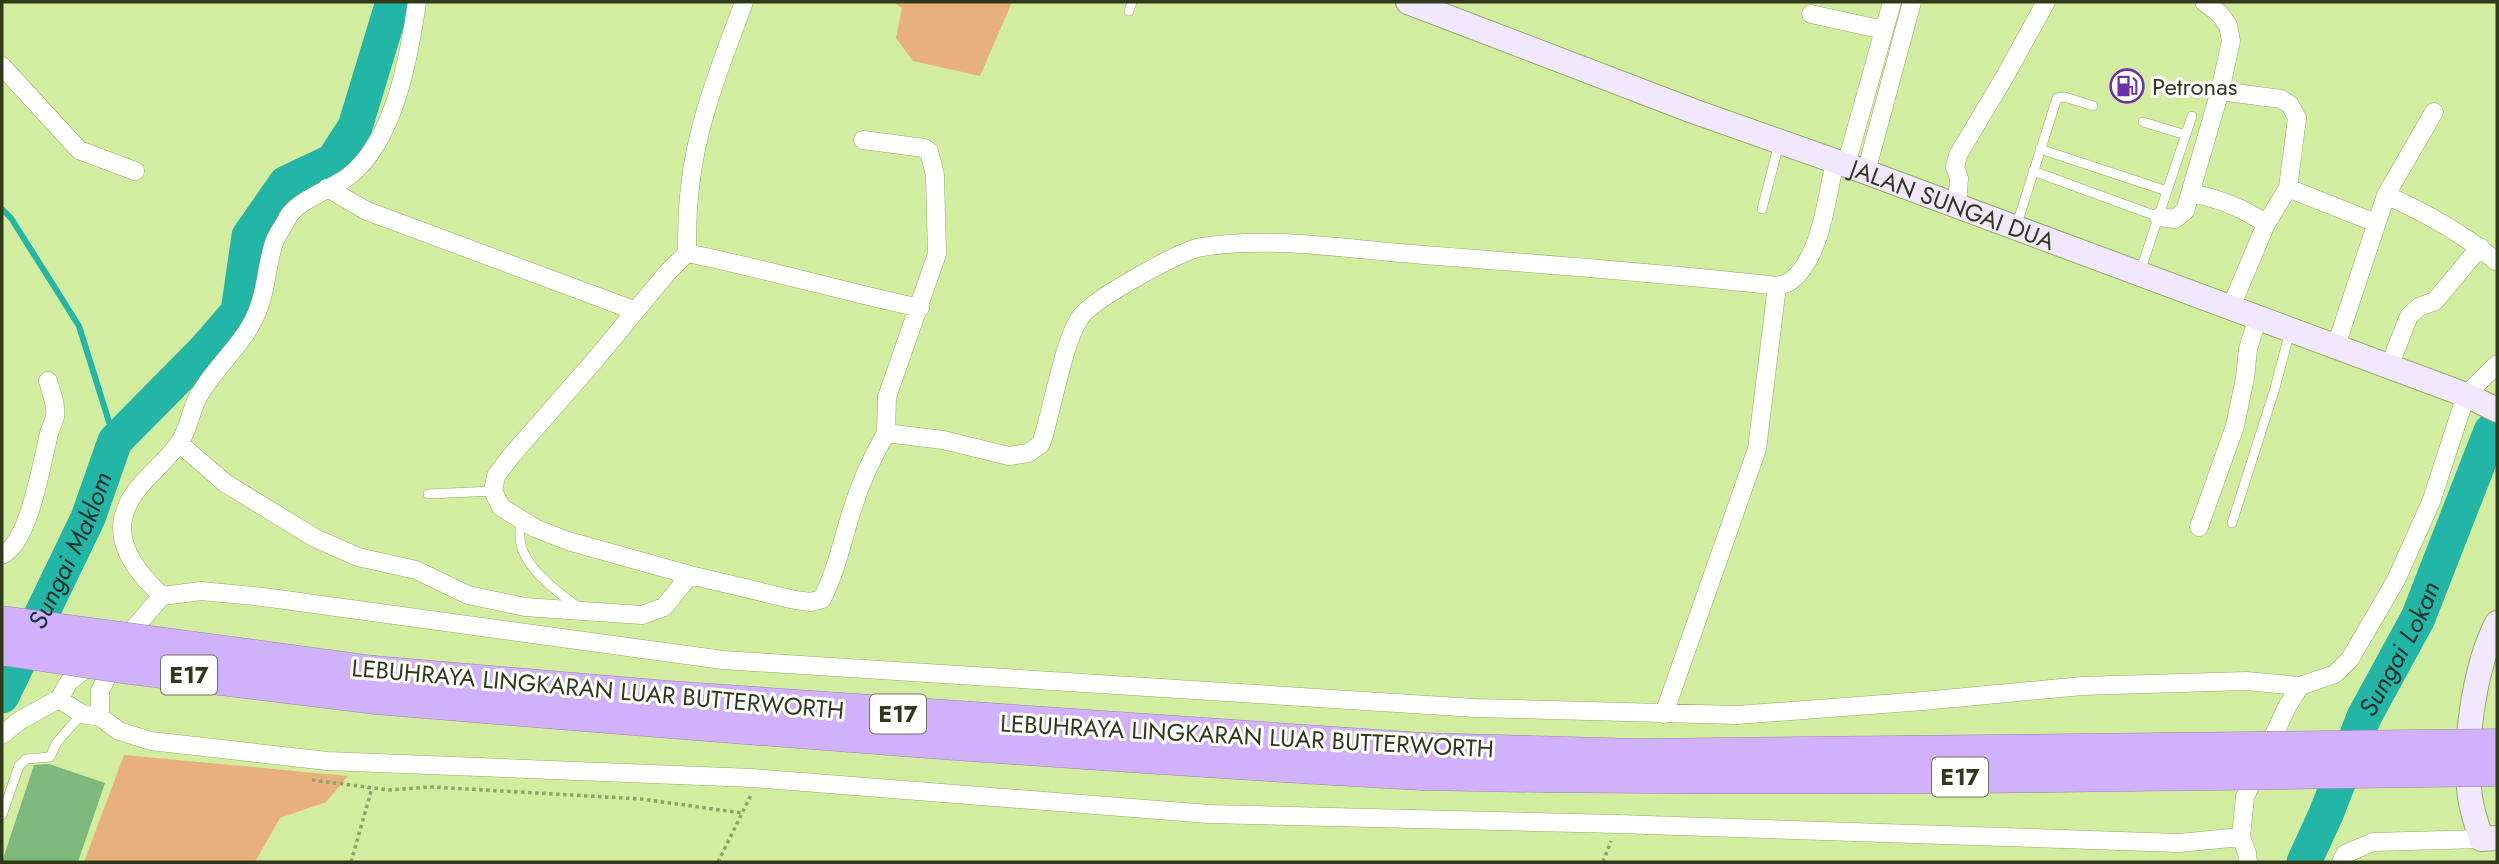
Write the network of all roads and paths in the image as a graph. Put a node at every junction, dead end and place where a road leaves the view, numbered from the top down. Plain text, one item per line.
1 (417, 2) edge
2 (744, 2) edge
3 (1408, 2) edge
4 (1892, 2) edge
5 (1912, 2) edge
6 (2046, 2) edge
7 (2204, 2) edge
8 (1811, 14) dead end
9 (1884, 30) junction
10 (2, 66) edge
11 (2220, 91) junction
12 (2093, 106) dead end
13 (2434, 112) dead end
14 (2192, 116) dead end
15 (2143, 122) dead end
16 (2186, 135) junction
17 (863, 140) dead end
18 (1779, 143) junction
19 (2040, 149) junction
20 (1849, 166) junction
21 (2033, 171) junction
22 (135, 172) dead end
23 (327, 188) junction
24 (2288, 188) junction
25 (2167, 191) junction
26 (2191, 193) junction
27 (2386, 195) junction
28 (1957, 205) junction
29 (1762, 209) dead end
30 (2159, 217) junction
31 (2376, 223) junction
32 (2266, 224) junction
33 (2016, 227) junction
34 (2480, 247) junction
35 (687, 253) junction
36 (2497, 262) edge
37 (2140, 273) junction
38 (1777, 286) junction
39 (2231, 307) junction
40 (920, 309) junction
41 (636, 311) junction
42 (2258, 317) junction
43 (2290, 329) junction
44 (2336, 346) junction
45 (2497, 364) edge
46 (2389, 366) junction
47 (48, 380) dead end
48 (2466, 395) junction
49 (2497, 410) edge
50 (886, 433) junction
51 (179, 443) junction
52 (493, 491) junction
53 (428, 494) dead end
54 (522, 520) junction
55 (2232, 523) dead end
56 (2199, 527) dead end
57 (2, 555) edge
58 (690, 575) junction
59 (162, 596) junction
60 (581, 609) junction
61 (2, 622) edge
62 (2497, 623) edge
63 (2, 649) edge
64 (114, 650) junction
65 (375, 685) junction
66 (2300, 686) junction
67 (59, 699) junction
68 (1664, 714) junction
69 (91, 716) junction
70 (2, 735) edge
71 (2497, 745) edge
72 (1422, 762) junction
73 (2497, 770) edge
74 (752, 778) junction
75 (312, 780) dead end
76 (372, 788) junction
77 (742, 814) junction
78 (2, 815) edge
79 (2241, 837) junction
80 (2489, 839) edge
81 (352, 862) edge
82 (718, 862) edge
83 (2248, 862) edge
84 (2341, 862) edge

1 - 23 street
2 - 35 street
3 - 18 main road, JALAN SUNGAI DUA
4 - 9 street
5 - 20 street
6 - 28 street
7 - 11 street
8 - 9 street
9 - 20 street
10 - 22 street
11 - 24 street
11 - 26 street
12 - 19 lane
13 - 27 street
14 - 16 lane
15 - 16 lane
16 - 25 lane
17 - 40 street
18 - 20 main road, JALAN SUNGAI DUA
18 - 29 lane
19 - 21 lane
19 - 25 lane
20 - 28 main road, JALAN SUNGAI DUA
20 - 38 street
21 - 30 lane
21 - 33 lane
23 - 41 street
23 - 51 street
24 - 31 street
24 - 32 street
25 - 30 lane
26 - 30 street
26 - 32 street
27 - 31 street
27 - 34 street
28 - 33 main road, JALAN SUNGAI DUA
30 - 37 lane
31 - 44 street
32 - 39 street
33 - 37 main road, JALAN SUNGAI DUA
34 - 36 street
34 - 46 street
35 - 40 street
35 - 41 street
37 - 39 main road, JALAN SUNGAI DUA
38 - 50 street
38 - 68 street
39 - 42 main road, JALAN SUNGAI DUA
40 - 50 street
41 - 52 street
42 - 43 main road, JALAN SUNGAI DUA
42 - 56 street
43 - 44 main road, JALAN SUNGAI DUA
43 - 55 lane
44 - 46 main road, JALAN SUNGAI DUA
45 - 48 street
46 - 48 main road, JALAN SUNGAI DUA
47 - 57 street
48 - 49 main road, JALAN SUNGAI DUA
48 - 66 street
50 - 58 street
51 - 59 street
51 - 60 street
52 - 53 lane
52 - 54 street
54 - 58 street
54 - 60 lane
58 - 60 street
59 - 64 street
59 - 68 street
61 - 65 highway, LEBUHRAYA LINGKARAN LUAR BUTTERWORTH / E17, bridge
62 - 80 main road
63 - 65 highway, LEBUHRAYA LINGKARAN LUAR BUTTERWORTH / E17, bridge
64 - 67 street
64 - 69 street
65 - 72 highway, LEBUHRAYA LINGKARAN LUAR BUTTERWORTH / E17
66 - 68 street
66 - 79 street
67 - 69 street
67 - 70 street
69 - 74 street
69 - 78 lane
71 - 72 highway, LEBUHRAYA LINGKARAN LUAR BUTTERWORTH / E17, bridge
72 - 73 highway, LEBUHRAYA LINGKARAN LUAR BUTTERWORTH / E17, bridge
74 - 77 path
74 - 79 street
75 - 76 path
76 - 77 path
76 - 81 path
77 - 82 path
79 - 83 street
80 - 84 street

